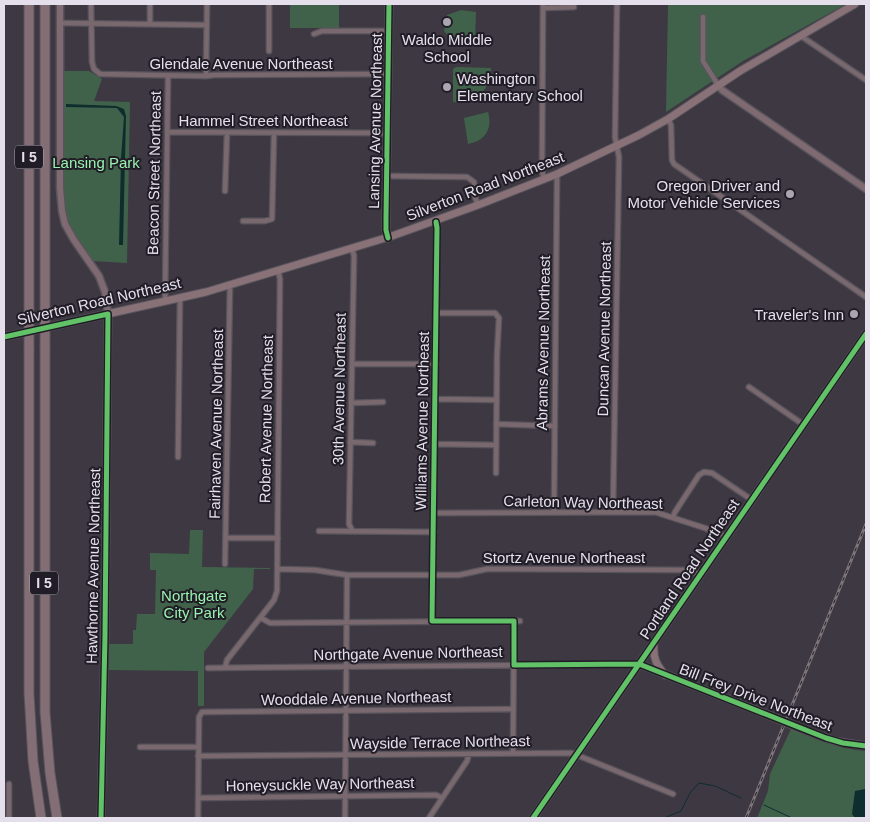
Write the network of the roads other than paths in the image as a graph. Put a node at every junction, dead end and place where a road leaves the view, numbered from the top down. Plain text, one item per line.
1 (29, 4) edge
2 (45, 4) edge
3 (60, 4) edge
4 (91, 4) edge
5 (150, 4) edge
6 (208, 4) edge
7 (269, 4) edge
8 (388, 4) edge
9 (617, 4) edge
10 (855, 4) edge
11 (543, 6) edge
12 (574, 7) dead end
13 (703, 17) dead end
14 (60, 22) junction
15 (92, 22) junction
16 (150, 24) junction
17 (207, 25) junction
18 (388, 31) junction
19 (314, 34) dead end
20 (801, 36) junction
21 (269, 50) dead end
22 (388, 74) junction
23 (168, 76) junction
24 (206, 76) junction
25 (866, 80) edge
26 (718, 85) junction
27 (668, 119) junction
28 (168, 132) junction
29 (226, 133) junction
30 (274, 133) junction
31 (388, 133) junction
32 (617, 146) junction
33 (557, 174) junction
34 (387, 176) junction
35 (544, 180) junction
36 (866, 188) edge
37 (225, 191) dead end
38 (478, 206) junction
39 (243, 220) dead end
40 (436, 222) junction
41 (388, 238) junction
42 (352, 248) junction
43 (278, 270) junction
44 (230, 285) junction
45 (866, 297) edge
46 (180, 298) junction
47 (165, 301) junction
48 (436, 313) junction
49 (108, 314) junction
50 (866, 334) edge
51 (4, 337) edge
52 (352, 364) junction
53 (436, 364) junction
54 (749, 387) dead end
55 (435, 399) junction
56 (497, 400) junction
57 (351, 402) junction
58 (384, 402) dead end
59 (496, 424) junction
60 (804, 425) junction
61 (555, 426) junction
62 (350, 442) junction
63 (373, 443) dead end
64 (435, 444) junction
65 (496, 445) junction
66 (178, 457) dead end
67 (496, 473) dead end
68 (752, 500) junction
69 (434, 512) junction
70 (554, 512) junction
71 (612, 512) junction
72 (673, 517) junction
73 (352, 530) junction
74 (319, 531) dead end
75 (434, 532) junction
76 (727, 537) junction
77 (227, 538) junction
78 (278, 538) junction
79 (226, 564) dead end
80 (278, 569) junction
81 (701, 574) junction
82 (348, 575) junction
83 (433, 575) junction
84 (261, 618) junction
85 (432, 621) junction
86 (514, 621) junction
87 (520, 621) dead end
88 (347, 623) junction
89 (654, 642) junction
90 (639, 664) junction
91 (514, 665) junction
92 (347, 667) junction
93 (208, 668) dead end
94 (225, 668) junction
95 (665, 675) junction
96 (513, 709) junction
97 (346, 711) junction
98 (866, 746) edge
99 (140, 747) dead end
100 (198, 747) junction
101 (513, 753) junction
102 (469, 754) junction
103 (577, 754) junction
104 (198, 756) junction
105 (346, 756) junction
106 (9, 784) dead end
107 (673, 794) dead end
108 (346, 796) junction
109 (198, 798) junction
110 (442, 798) junction
111 (10, 818) edge
112 (41, 818) edge
113 (57, 818) edge
114 (101, 818) edge
115 (198, 818) edge
116 (345, 818) edge
117 (429, 818) edge
118 (533, 818) edge

1 - 112 highway, I 5, bridge
2 - 113 highway, I 5, bridge
3 - 14 main road, Hawthorne Avenue Northeast
4 - 15 street
5 - 16 street
6 - 17 street
7 - 21 street
8 - 18 main road, Lansing Avenue Northeast
9 - 32 street, Duncan Avenue Northeast
10 - 20 main road, Silverton Road Northeast
11 - 12 street
11 - 35 street
13 - 26 street
14 - 15 street
14 - 49 main road, Hawthorne Avenue Northeast
15 - 16 street
15 - 23 street, Glendale Avenue Northeast
16 - 17 street
17 - 24 street
18 - 19 street
18 - 22 main road, Lansing Avenue Northeast
20 - 25 street
20 - 26 main road, Silverton Road Northeast
22 - 24 street, Glendale Avenue Northeast
22 - 31 main road, Lansing Avenue Northeast
23 - 24 street, Glendale Avenue Northeast
23 - 28 street, Beacon Street Northeast
26 - 27 main road, Silverton Road Northeast
26 - 36 main road
27 - 32 main road, Silverton Road Northeast
27 - 45 street
28 - 29 street, Hammel Street Northeast
28 - 47 street, Beacon Street Northeast
29 - 30 street, Hammel Street Northeast
29 - 37 street
30 - 31 street, Hammel Street Northeast
30 - 39 street
31 - 34 main road, Lansing Avenue Northeast
32 - 33 main road, Silverton Road Northeast
32 - 71 street, Duncan Avenue Northeast
33 - 35 main road, Silverton Road Northeast
33 - 61 street, Abrams Avenue Northeast
34 - 38 street
34 - 41 main road, Lansing Avenue Northeast
35 - 38 main road, Silverton Road Northeast
38 - 40 main road, Silverton Road Northeast
40 - 41 main road, Silverton Road Northeast
40 - 48 street, Williams Avenue Northeast
41 - 42 main road, Silverton Road Northeast
42 - 43 main road, Silverton Road Northeast
42 - 52 street, 30th Avenue Northeast
43 - 44 main road, Silverton Road Northeast
43 - 78 street, Robert Avenue Northeast
44 - 46 main road, Silverton Road Northeast
44 - 77 street, Fairhaven Avenue Northeast
46 - 47 main road, Silverton Road Northeast
46 - 66 street
47 - 49 main road, Silverton Road Northeast
48 - 53 street, Williams Avenue Northeast
48 - 56 street
49 - 51 main road, Silverton Road Northeast
49 - 114 main road, Hawthorne Avenue Northeast
50 - 60 main road, Portland Road Northeast
52 - 53 street
52 - 57 street, 30th Avenue Northeast
53 - 55 street, Williams Avenue Northeast
54 - 60 street
55 - 56 street
55 - 64 street, Williams Avenue Northeast
56 - 59 street
57 - 58 street
57 - 62 street, 30th Avenue Northeast
59 - 61 street
59 - 65 street
60 - 68 main road, Portland Road Northeast
61 - 70 street, Abrams Avenue Northeast
62 - 63 street
62 - 73 street, 30th Avenue Northeast
64 - 65 street
64 - 69 street, Williams Avenue Northeast
65 - 67 street
68 - 72 street
68 - 76 main road, Portland Road Northeast
69 - 70 street, Carleton Way Northeast
69 - 75 street, Williams Avenue Northeast
70 - 71 street, Carleton Way Northeast
71 - 72 street, Carleton Way Northeast
72 - 76 street, Carleton Way Northeast
73 - 74 street
73 - 75 street
75 - 83 street, Williams Avenue Northeast
76 - 81 main road, Portland Road Northeast
77 - 78 street
77 - 79 street, Fairhaven Avenue Northeast
78 - 80 street, Robert Avenue Northeast
80 - 82 street, Stortz Avenue Northeast
80 - 84 street, Robert Avenue Northeast
81 - 83 street, Stortz Avenue Northeast
81 - 89 main road, Portland Road Northeast
82 - 83 street, Stortz Avenue Northeast
82 - 88 street
83 - 85 street, Williams Avenue Northeast
84 - 88 street
84 - 94 street, Robert Avenue Northeast
85 - 86 street
85 - 88 street
86 - 87 street
86 - 91 street
88 - 92 street
89 - 90 main road, Portland Road Northeast
89 - 95 main road
90 - 91 street, Northgate Avenue Northeast
90 - 95 main road, Bill Frey Drive Northeast
90 - 103 main road, Portland Road Northeast
91 - 92 street, Northgate Avenue Northeast
91 - 96 street
92 - 94 street, Northgate Avenue Northeast
92 - 97 street
93 - 94 street, Northgate Avenue Northeast
95 - 98 main road, Bill Frey Drive Northeast, bridge
96 - 97 street, Wooddale Avenue Northeast
96 - 101 street
97 - 100 street, Wooddale Avenue Northeast
97 - 105 street
99 - 100 street
100 - 104 street
101 - 102 street, Wayside Terrace Northeast
101 - 103 street, Wayside Terrace Northeast
102 - 105 street, Wayside Terrace Northeast
102 - 110 street
103 - 107 street, Wayside Terrace Northeast
103 - 118 main road, Portland Road Northeast
104 - 105 street, Wayside Terrace Northeast
104 - 109 street
105 - 108 street
106 - 111 street
108 - 109 street, Honeysuckle Way Northeast
108 - 110 street, Honeysuckle Way Northeast
108 - 116 street
109 - 115 street
110 - 117 street

